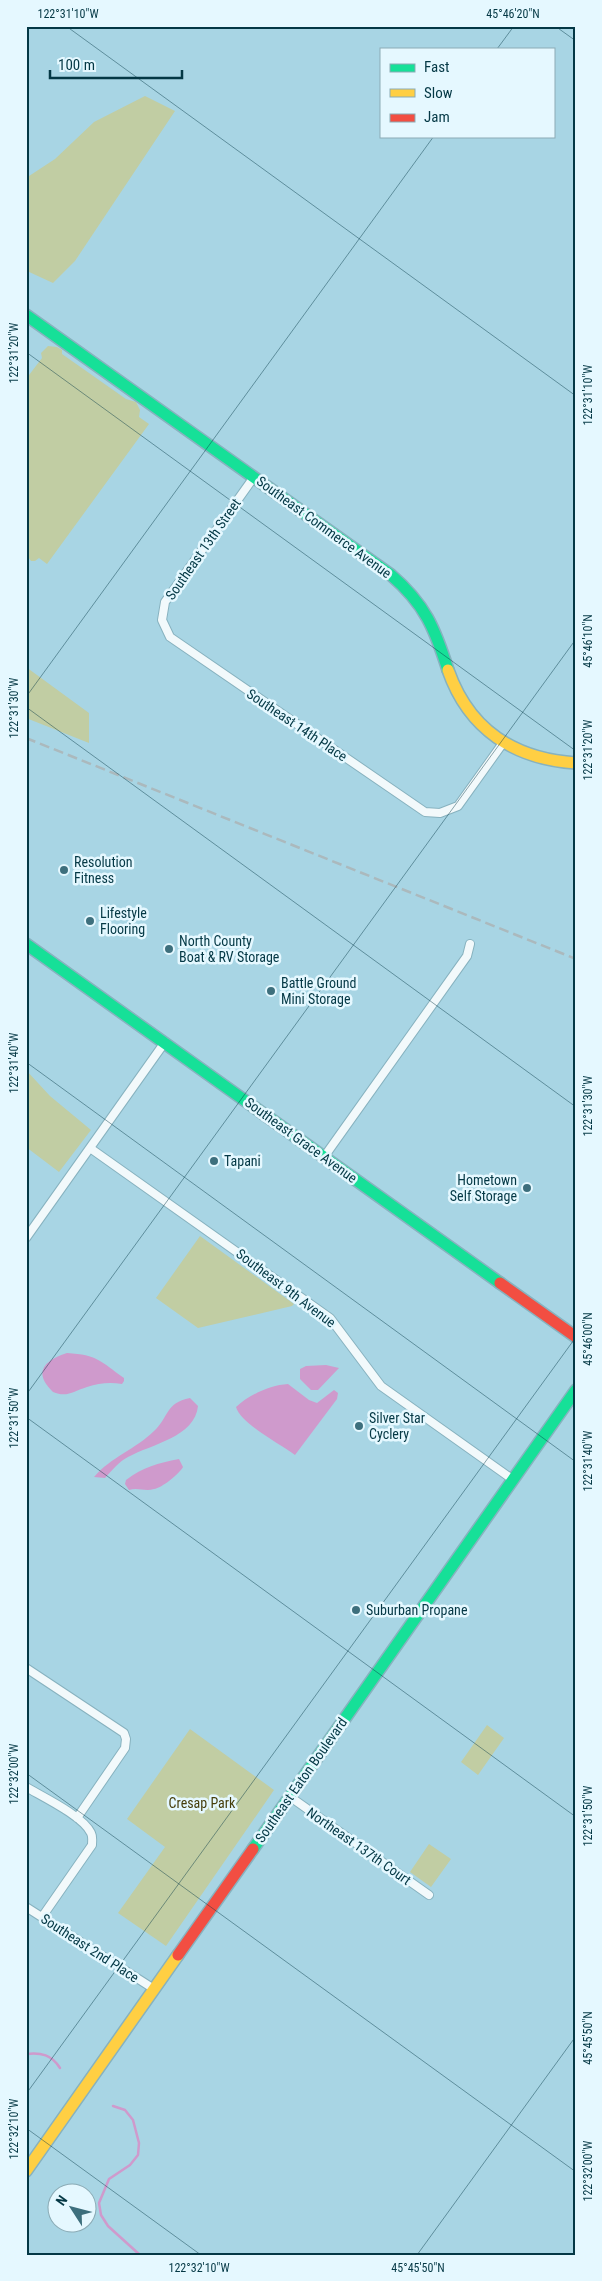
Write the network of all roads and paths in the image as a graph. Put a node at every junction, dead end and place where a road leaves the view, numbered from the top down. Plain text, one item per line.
1 (26, 316) edge
2 (254, 477) junction
3 (163, 624) joint
4 (503, 743) junction
5 (576, 764) edge
6 (26, 944) edge
7 (470, 944) dead end
8 (165, 1042) junction
9 (90, 1148) junction
10 (324, 1157) junction
11 (26, 1238) edge
12 (576, 1337) edge
13 (576, 1390) edge
14 (512, 1480) junction
15 (26, 1668) edge
16 (26, 1787) edge
17 (289, 1796) junction
18 (77, 1818) junction
19 (429, 1895) dead end
20 (26, 1906) edge
21 (42, 1917) junction
22 (154, 1989) junction
23 (26, 2171) edge

1 - 2 street, Southeast Commerce Avenue
2 - 3 street, Southeast 13th Street
2 - 4 street, Southeast Commerce Avenue
3 - 4 street, Southeast 14th Place
4 - 5 street, Southeast Commerce Avenue
6 - 8 street, Southeast Grace Avenue
7 - 10 street
8 - 9 street
8 - 10 street, Southeast Grace Avenue
9 - 11 street
9 - 14 street, Southeast 9th Avenue
10 - 12 street, Southeast Grace Avenue
13 - 14 street, Southeast Eaton Boulevard
14 - 17 street, Southeast Eaton Boulevard
15 - 18 street
16 - 18 street
17 - 19 street, Northeast 137th Court
17 - 22 street, Southeast Eaton Boulevard
18 - 21 street
20 - 21 street, Southeast 2nd Place
21 - 22 street, Southeast 2nd Place
22 - 23 street, Southeast Eaton Boulevard

